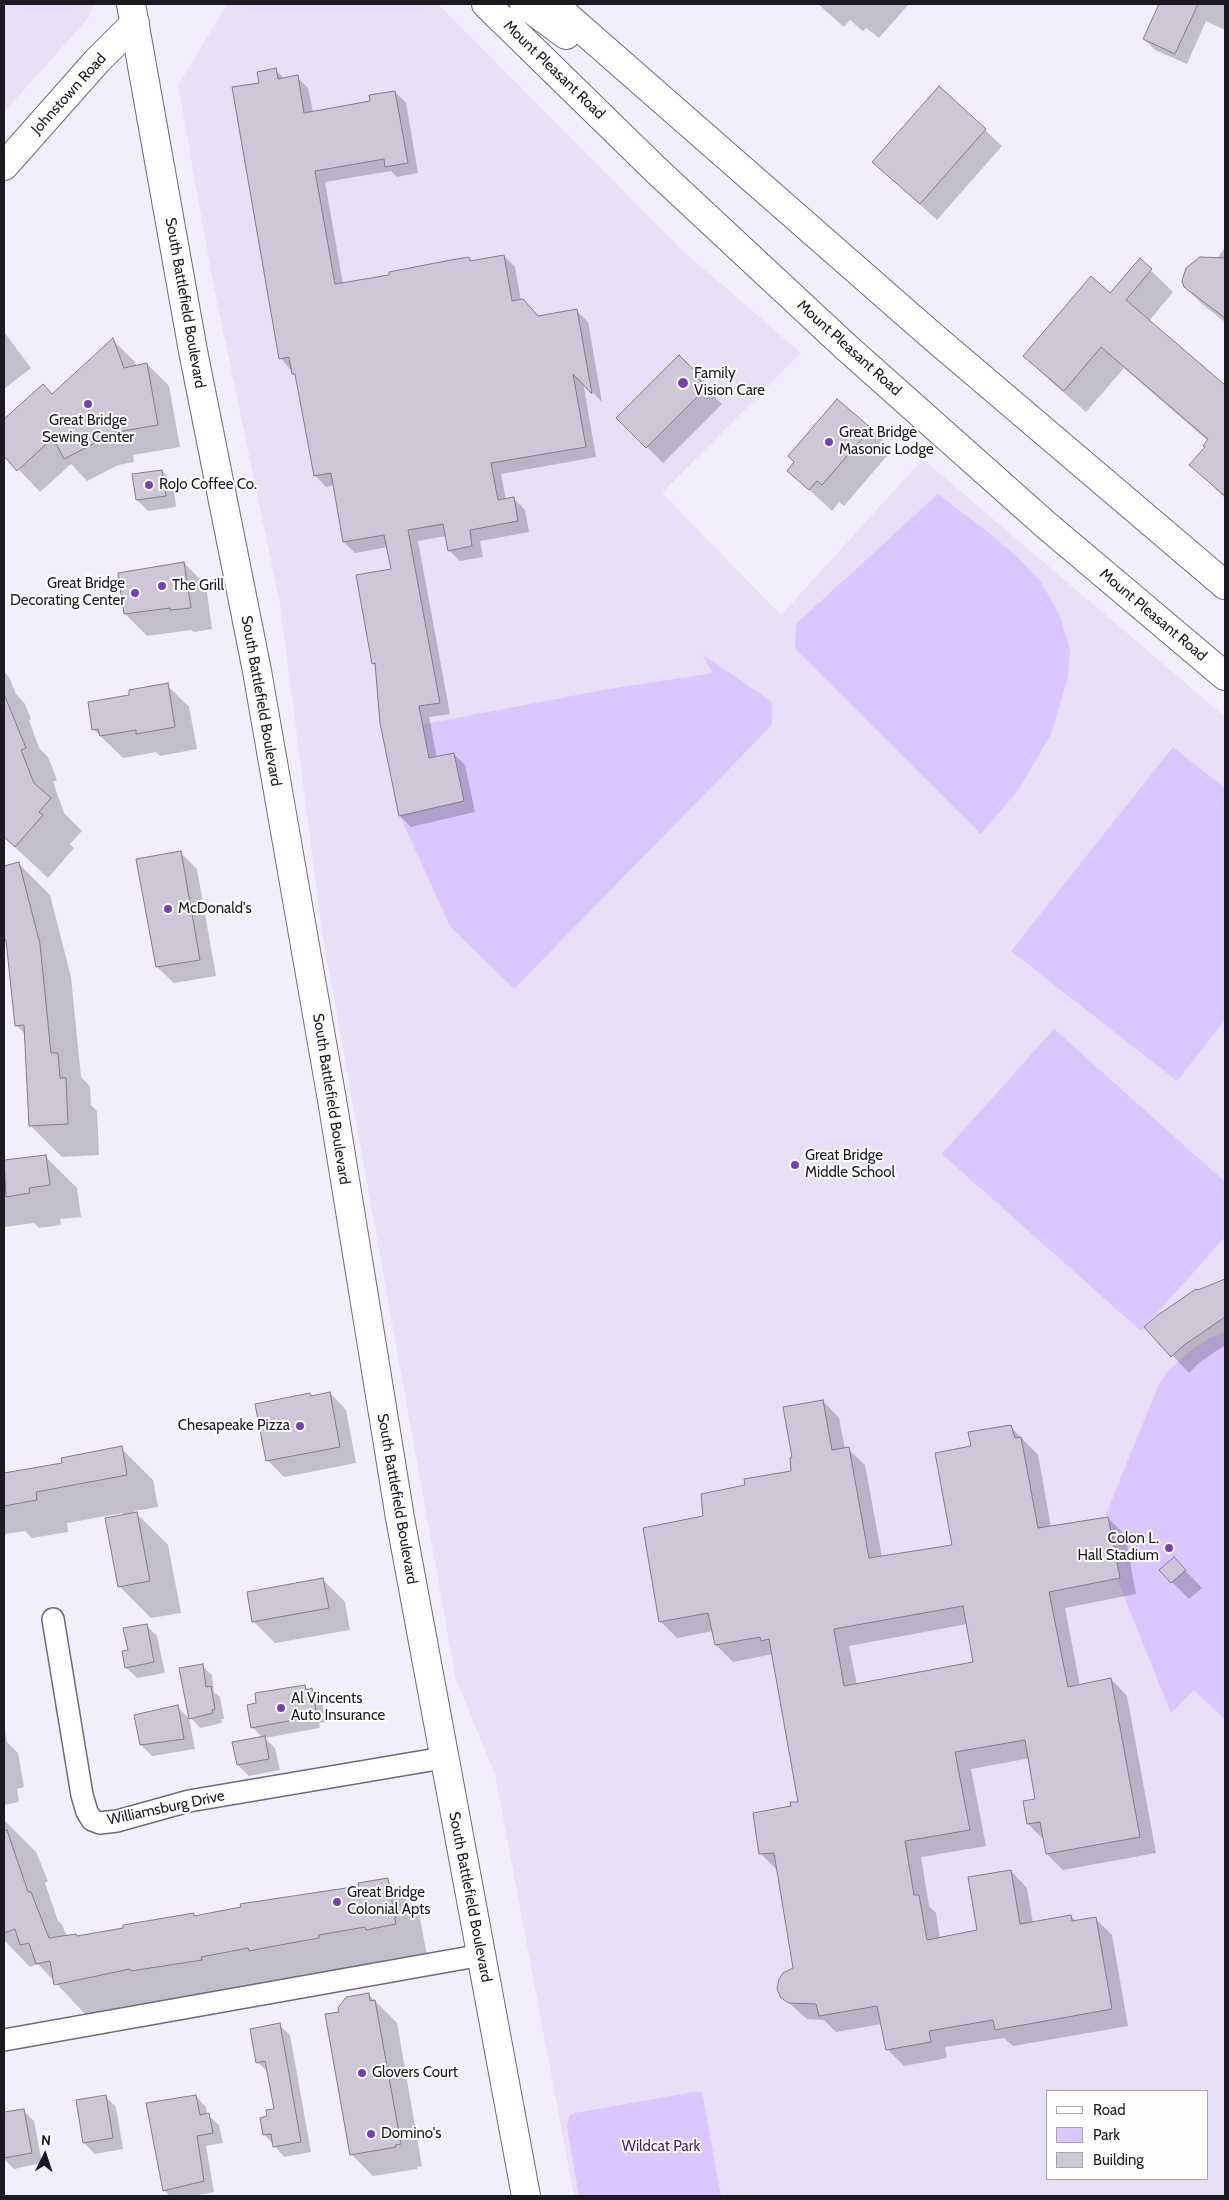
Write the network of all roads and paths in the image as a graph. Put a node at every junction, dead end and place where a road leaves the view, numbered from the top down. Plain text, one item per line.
1 (486, 4) edge
2 (524, 4) edge
3 (554, 4) edge
4 (139, 10) edge
5 (735, 161) junction
6 (4, 166) edge
7 (1225, 585) edge
8 (1225, 676) edge
9 (53, 1618) dead end
10 (443, 1758) junction
11 (482, 1955) junction
12 (4, 2040) edge
13 (526, 2196) edge

1 - 8 main road, Mount Pleasant Road
2 - 5 main road
3 - 5 main road
4 - 6 main road, Johnstown Road
4 - 10 main road, South Battlefield Boulevard
5 - 7 main road
9 - 10 street, Williamsburg Drive
10 - 11 main road, South Battlefield Boulevard
11 - 12 street
11 - 13 main road, South Battlefield Boulevard

